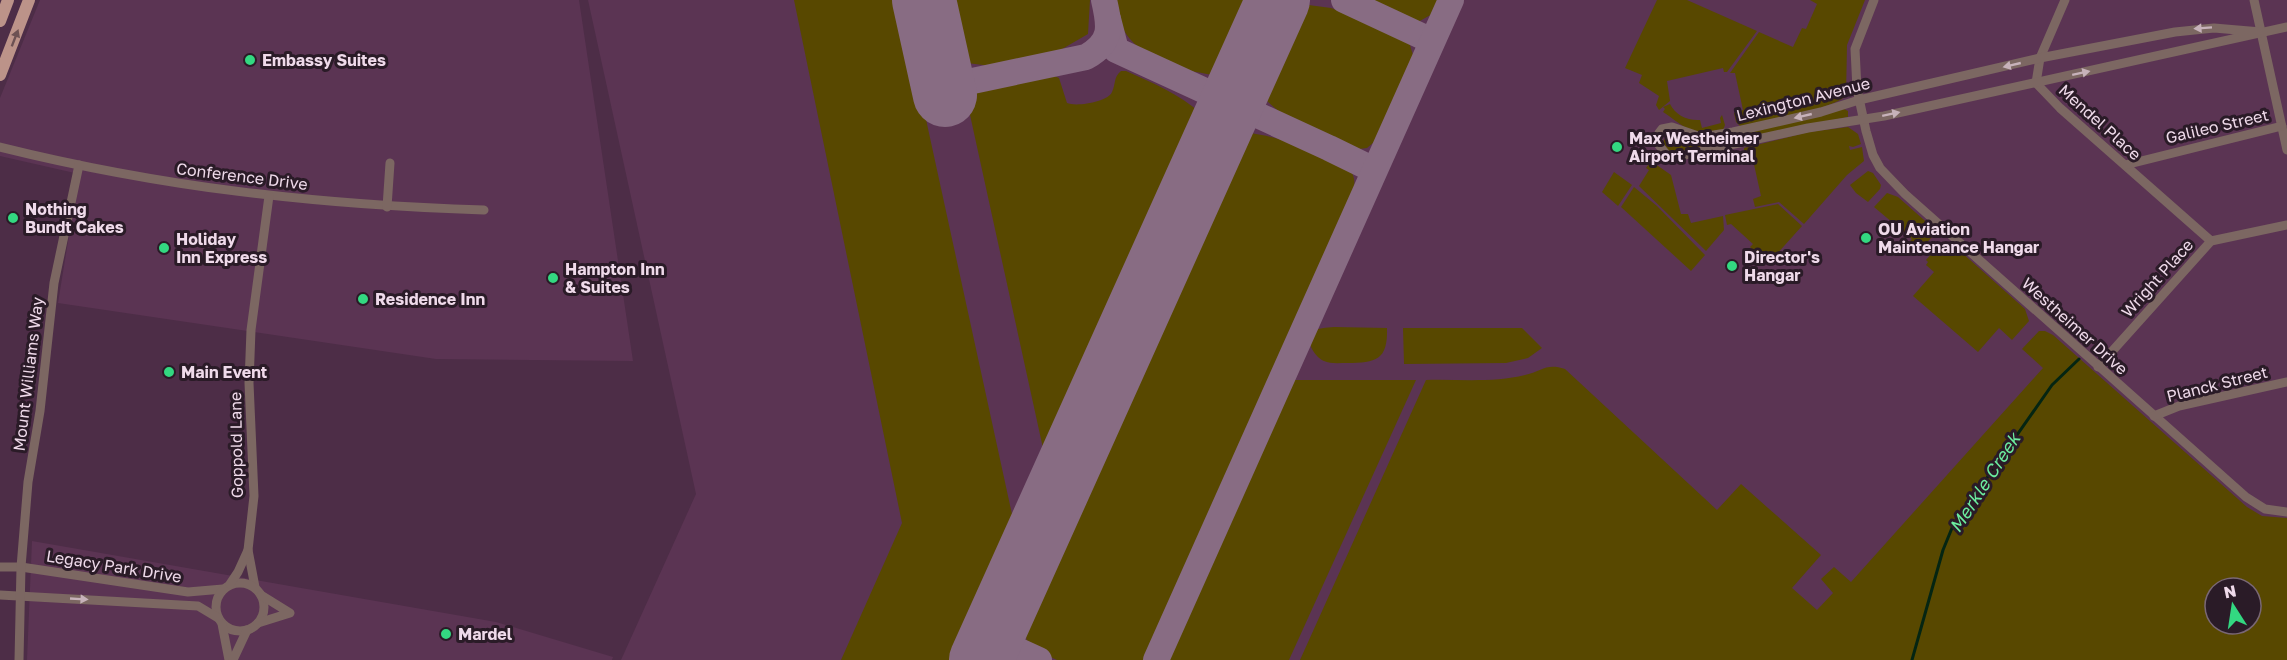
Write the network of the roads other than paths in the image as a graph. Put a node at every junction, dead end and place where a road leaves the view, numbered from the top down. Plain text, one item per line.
1 (8, 0) edge
2 (29, 0) edge
3 (1874, 0) edge
4 (2065, 0) edge
5 (2254, 0) edge
6 (0, 21) edge
7 (2287, 27) edge
8 (2261, 32) junction
9 (2040, 58) junction
10 (0, 75) edge
11 (2036, 83) junction
12 (1859, 100) junction
13 (1863, 119) junction
14 (2282, 126) junction
15 (0, 147) edge
16 (2287, 150) edge
17 (390, 163) dead end
18 (79, 165) junction
19 (2125, 165) junction
20 (269, 196) junction
21 (387, 207) junction
22 (484, 210) dead end
23 (2287, 225) edge
24 (2211, 241) junction
25 (2098, 367) junction
26 (2287, 382) edge
27 (2154, 416) junction
28 (2287, 512) edge
29 (248, 550) junction
30 (0, 567) edge
31 (21, 567) junction
32 (226, 587) junction
33 (255, 587) junction
34 (0, 595) edge
35 (20, 595) junction
36 (261, 595) junction
37 (220, 621) junction
38 (258, 623) junction
39 (247, 630) junction
40 (18, 660) edge
41 (231, 660) edge

1 - 6 main road
10 -> 2 main road
3 - 12 street, Westheimer Drive
4 - 9 street, Mendel Place
5 - 8 street
7 - 8 street, Lexington Avenue
8 -> 9 street, Lexington Avenue
11 -> 8 street, Lexington Avenue
8 - 14 street
9 - 11 street, Mendel Place
9 -> 12 street, Lexington Avenue
13 -> 11 street, Lexington Avenue
11 - 19 street, Mendel Place
12 - 13 street, Westheimer Drive
12 -> 13 street, Lexington Avenue
13 - 25 street, Westheimer Drive
14 - 16 street
14 - 19 street, Galileo Street
15 - 18 street, Conference Drive
17 - 21 street
18 - 20 street, Conference Drive
18 - 31 street, Mount Williams Way
19 - 24 street, Mendel Place
20 - 21 street, Conference Drive
20 - 29 street, Goppold Lane
21 - 22 street, Conference Drive
23 - 24 street, Wright Place
24 - 25 street, Wright Place
25 - 27 street, Westheimer Drive
26 - 27 street, Planck Street
27 - 28 street, Westheimer Drive
29 - 32 street, Goppold Lane
29 - 33 street, Goppold Lane
30 - 31 street, Legacy Park Drive
31 - 32 street, Legacy Park Drive
31 - 35 street, Mount Williams Way
32 - 33 street
32 - 37 street
33 - 36 street
34 - 35 street, Legacy Park Drive
35 -> 37 street, Legacy Park Drive
35 - 40 street, Mount Williams Way
36 - 38 street
36 - 38 street
37 - 39 street
37 - 41 street
38 - 39 street
39 - 41 street

